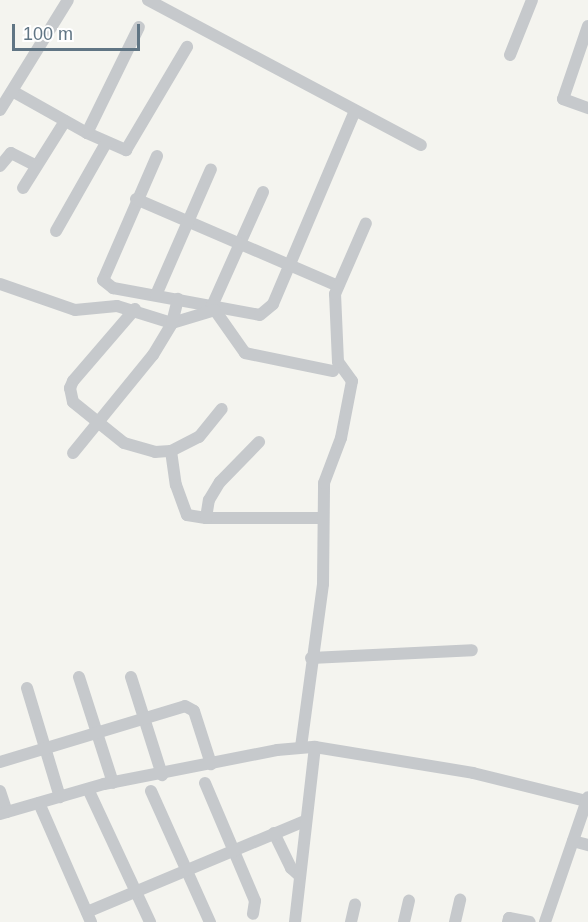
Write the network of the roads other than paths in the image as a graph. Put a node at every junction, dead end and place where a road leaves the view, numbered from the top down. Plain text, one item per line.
1 (68, 0) edge
2 (148, 0) edge
3 (531, 0) edge
4 (139, 27) dead end
5 (587, 33) edge
6 (187, 47) dead end
7 (510, 55) dead end
8 (14, 92) junction
9 (588, 108) edge
10 (0, 110) edge
11 (355, 111) junction
12 (65, 121) junction
13 (87, 133) junction
14 (106, 143) junction
15 (421, 146) dead end
16 (157, 156) dead end
17 (0, 166) edge
18 (36, 166) junction
19 (212, 170) dead end
20 (23, 188) dead end
21 (263, 192) dead end
22 (136, 199) junction
23 (186, 220) junction
24 (366, 223) dead end
25 (56, 231) dead end
26 (240, 243) junction
27 (290, 265) junction
28 (0, 284) edge
29 (338, 286) junction
30 (156, 296) junction
31 (178, 299) junction
32 (213, 308) junction
33 (135, 309) junction
34 (172, 323) junction
35 (333, 371) dead end
36 (222, 409) dead end
37 (97, 424) junction
38 (259, 442) dead end
39 (171, 451) junction
40 (73, 453) dead end
41 (206, 518) junction
42 (321, 518) junction
43 (472, 650) dead end
44 (311, 658) junction
45 (79, 677) dead end
46 (131, 677) dead end
47 (27, 688) dead end
48 (144, 718) junction
49 (97, 732) junction
50 (45, 746) junction
51 (301, 747) junction
52 (315, 747) junction
53 (0, 762) edge
54 (211, 764) junction
55 (162, 775) junction
56 (113, 783) junction
57 (205, 783) dead end
58 (88, 789) junction
59 (0, 791) edge
60 (151, 791) dead end
61 (60, 797) junction
62 (587, 799) edge
63 (39, 803) junction
64 (3, 813) edge
65 (305, 821) junction
66 (274, 833) junction
67 (573, 841) junction
68 (588, 845) edge
69 (236, 849) junction
70 (188, 869) junction
71 (300, 876) junction
72 (137, 891) junction
73 (409, 900) dead end
74 (460, 900) dead end
75 (355, 904) dead end
76 (253, 914) dead end
77 (89, 917) edge
78 (150, 922) edge
79 (210, 922) edge
80 (295, 922) edge
81 (351, 922) edge
82 (404, 922) edge
83 (455, 922) edge
84 (508, 922) edge
85 (530, 922) edge
86 (545, 922) edge

1 - 8 street
2 - 11 street
3 - 7 street
4 - 13 street
5 - 9 street
6 - 14 street
8 - 10 street
8 - 12 street
11 - 15 street
11 - 27 street
12 - 13 street
12 - 18 street
13 - 14 street
14 - 25 street
16 - 22 street
17 - 18 street
18 - 20 street
19 - 23 street
21 - 26 street
22 - 23 street
22 - 30 street
23 - 26 street
23 - 30 street
24 - 29 street
26 - 27 street
26 - 32 street
27 - 29 street
27 - 32 street
28 - 33 street
29 - 42 street
30 - 31 street
31 - 32 street
31 - 34 street
32 - 34 street
32 - 35 street
33 - 34 street
33 - 37 street
34 - 37 street
36 - 39 street
37 - 39 street
37 - 40 street
38 - 41 street
39 - 41 street
41 - 42 street
42 - 44 street
43 - 44 street
44 - 51 street
45 - 49 street
46 - 48 street
47 - 50 street
48 - 49 street
48 - 54 street
48 - 55 street
49 - 50 street
49 - 56 street
50 - 53 street
50 - 61 street
51 - 52 street
51 - 54 street
52 - 62 street
52 - 65 street
54 - 55 street
55 - 56 street
56 - 58 street
57 - 69 street
58 - 61 street
58 - 72 street
59 - 64 street
60 - 70 street
61 - 63 street
62 - 67 street
63 - 64 street
63 - 77 street
65 - 66 street
65 - 71 street
66 - 69 street
66 - 71 street
67 - 68 street
67 - 86 street
69 - 70 street
69 - 76 street
70 - 72 street
70 - 79 street
71 - 80 street
72 - 77 street
72 - 78 street
73 - 82 street
74 - 83 street
75 - 81 street
84 - 85 street

